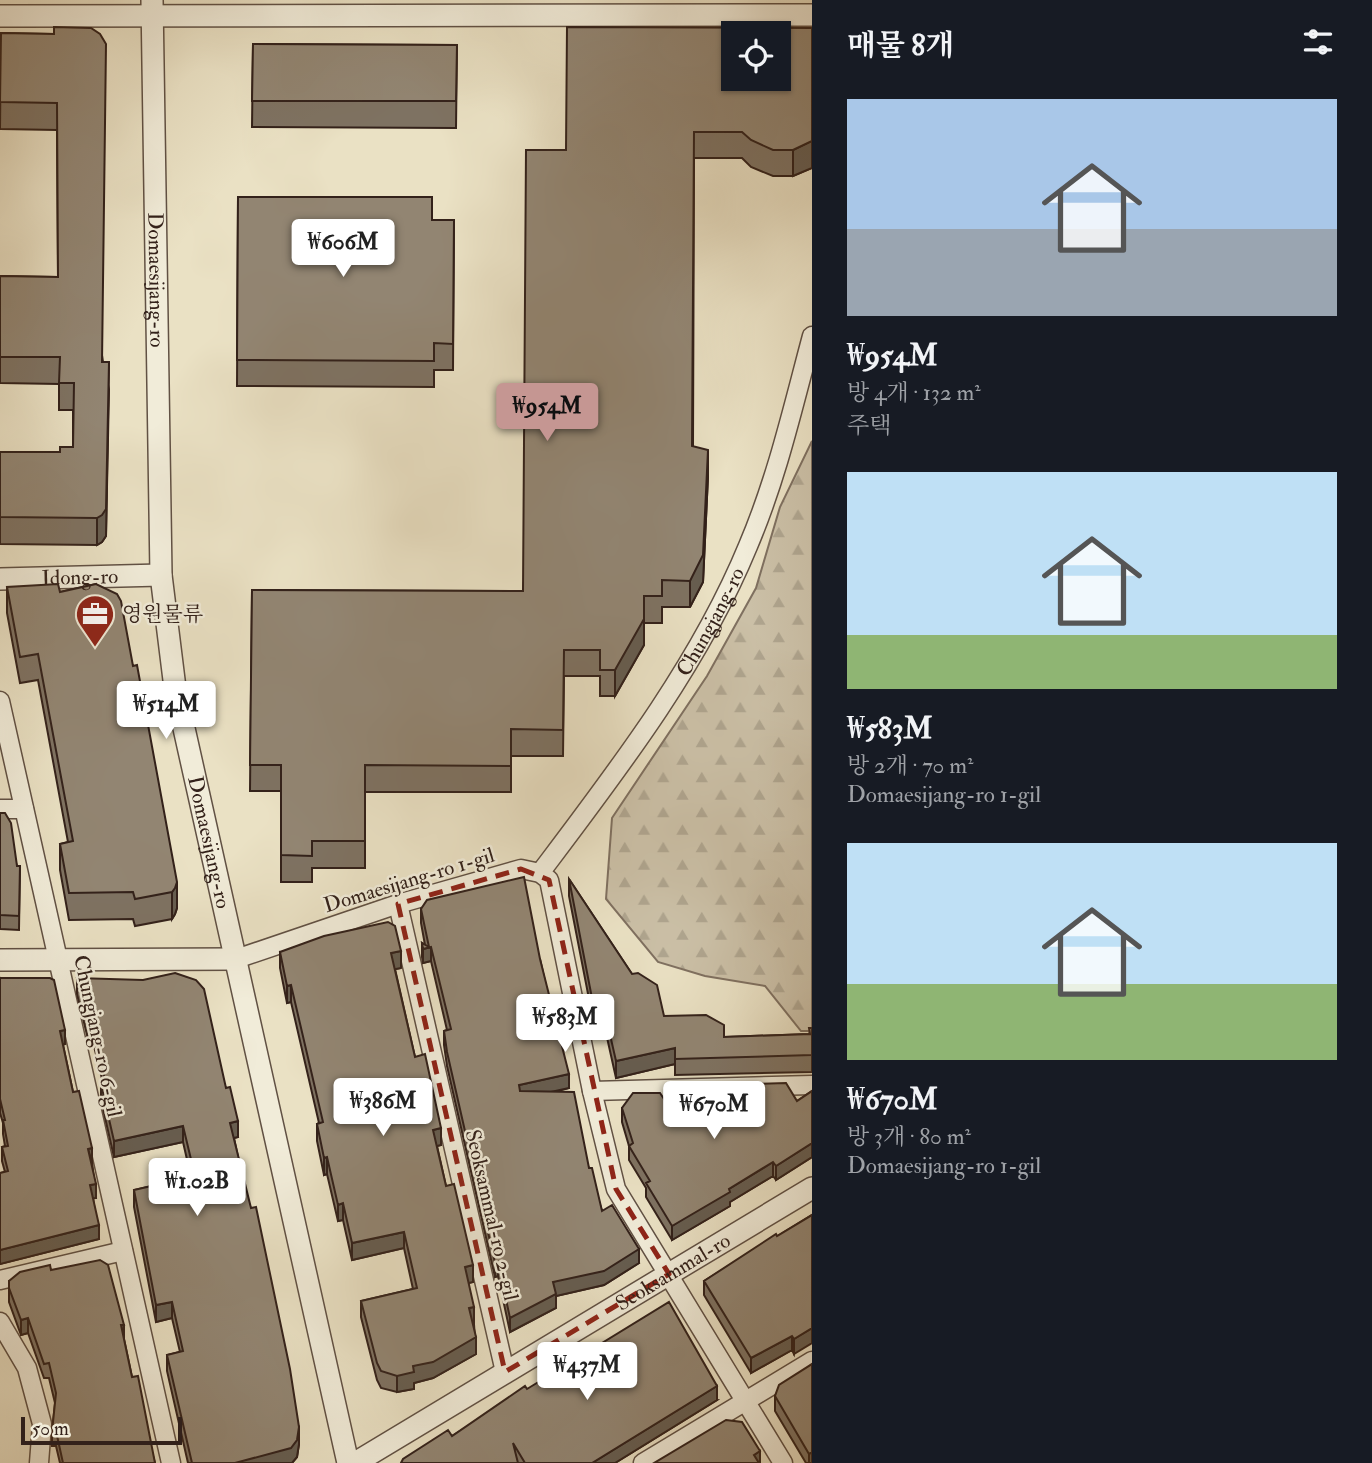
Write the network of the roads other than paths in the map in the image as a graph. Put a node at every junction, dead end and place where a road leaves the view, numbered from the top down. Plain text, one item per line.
1 (152, 7) edge
2 (812, 15) edge
3 (0, 16) edge
4 (812, 336) edge
5 (161, 575) junction
6 (0, 579) edge
7 (1, 709) edge
8 (0, 809) edge
9 (24, 809) junction
10 (540, 873) junction
11 (398, 904) junction
12 (236, 959) junction
13 (0, 960) edge
14 (58, 960) junction
15 (812, 1085) edge
16 (592, 1091) junction
17 (812, 1188) edge
18 (123, 1251) junction
19 (669, 1274) junction
20 (0, 1280) edge
21 (0, 1322) edge
22 (812, 1361) edge
23 (505, 1372) junction
24 (744, 1401) junction
25 (39, 1463) edge
26 (171, 1463) edge
27 (348, 1463) edge
28 (355, 1463) edge
29 (643, 1463) edge
30 (783, 1463) edge

1 - 2 street
1 - 3 street
1 - 5 street, Domaesijang-ro
4 - 10 street, Chungjang-ro
5 - 6 street, Idong-ro
5 - 12 street, Domaesijang-ro
7 - 9 street, Chungjang-ro 6-gil
8 - 9 street
9 - 14 street, Chungjang-ro 6-gil
10 - 11 street, Domaesijang-ro 1-gil
10 - 16 street
11 - 12 street, Domaesijang-ro 1-gil
11 - 23 street, Seoksammal-ro 2-gil
12 - 14 street
12 - 27 street, Domaesijang-ro
13 - 14 street
14 - 18 street, Chungjang-ro 6-gil
15 - 16 street
16 - 19 street
17 - 19 street, Seoksammal-ro
18 - 20 street
18 - 26 street, Chungjang-ro 6-gil
19 - 23 street, Seoksammal-ro
19 - 24 street
21 - 25 street
22 - 24 street
23 - 28 street, Seoksammal-ro
24 - 29 street
24 - 30 street

